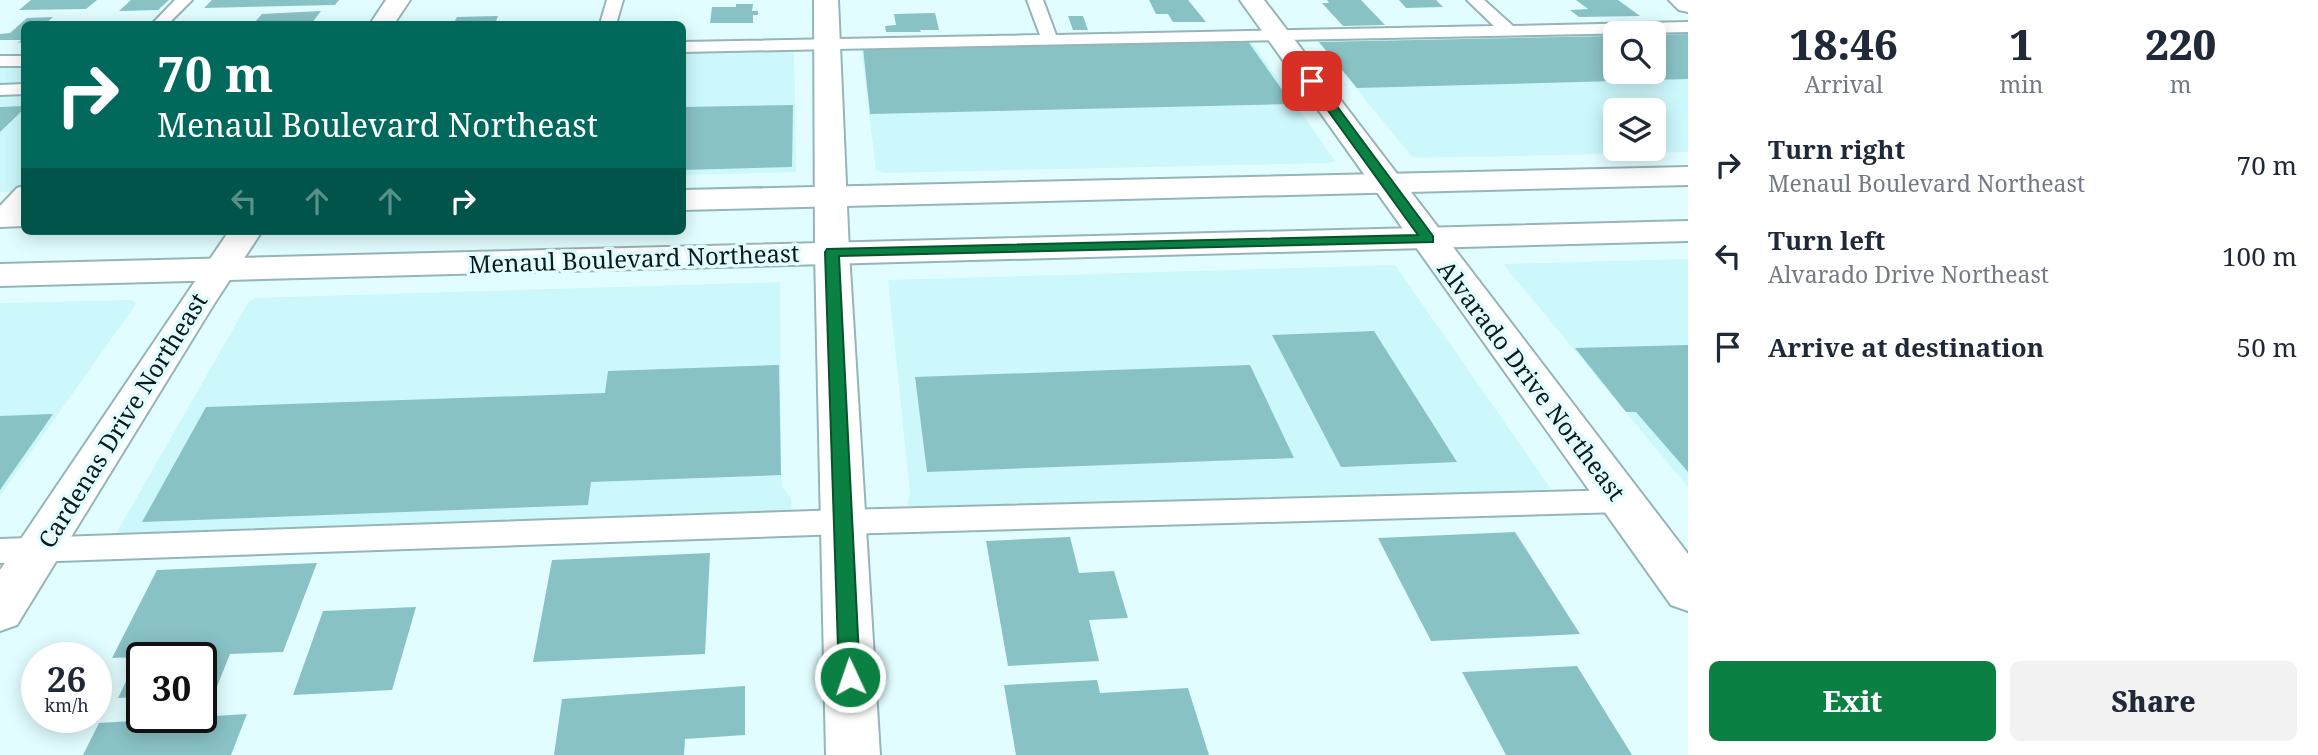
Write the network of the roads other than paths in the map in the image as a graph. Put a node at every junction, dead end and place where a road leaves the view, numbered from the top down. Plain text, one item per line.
1 (184, 0) edge
2 (398, 0) edge
3 (615, 0) edge
4 (826, 0) edge
5 (1035, 0) edge
6 (1252, 0) edge
7 (1475, 0) edge
8 (1681, 0) edge
9 (1688, 5) edge
10 (163, 21) edge
11 (384, 21) edge
12 (609, 21) edge
13 (1688, 27) edge
14 (1509, 31) junction
15 (1279, 36) junction
16 (1050, 40) junction
17 (828, 44) junction
18 (686, 47) edge
19 (0, 61) edge
20 (21, 61) edge
21 (21, 89) edge
22 (0, 90) edge
23 (1688, 176) edge
24 (1389, 185) junction
25 (21, 197) edge
26 (832, 197) junction
27 (686, 200) edge
28 (9, 217) edge
29 (1688, 231) edge
30 (243, 235) edge
31 (1428, 239) junction
32 (832, 252) junction
33 (219, 269) junction
34 (0, 275) edge
35 (1622, 500) junction
36 (842, 522) junction
37 (40, 550) junction
38 (0, 551) edge
39 (1688, 590) edge
40 (0, 610) edge
41 (853, 755) edge

1 - 10 lane
2 - 11 main road
3 - 12 lane
4 - 17 main road
5 - 16 lane
6 - 15 main road, Alvarado Drive Northeast
7 - 14 lane
8 - 9 main road
13 - 14 lane
14 - 15 lane
15 - 16 lane
15 - 24 main road, Alvarado Drive Northeast
16 - 17 lane
17 - 18 lane
17 - 26 main road
19 - 20 lane
21 - 22 lane
23 - 24 main road
24 - 26 main road
24 - 31 main road, Alvarado Drive Northeast
25 - 28 lane
26 - 27 main road
26 - 32 main road
29 - 31 main road, Menaul Boulevard Northeast
30 - 33 main road, Cardenas Drive Northeast
31 - 32 main road, Menaul Boulevard Northeast
31 - 35 main road, Alvarado Drive Northeast
32 - 33 main road, Menaul Boulevard Northeast
32 - 36 main road
33 - 34 main road, Menaul Boulevard Northeast
33 - 37 main road, Cardenas Drive Northeast
35 - 36 lane
35 - 39 main road, Alvarado Drive Northeast
36 - 37 lane
36 - 41 main road
37 - 38 lane
37 - 40 main road, Cardenas Drive Northeast

